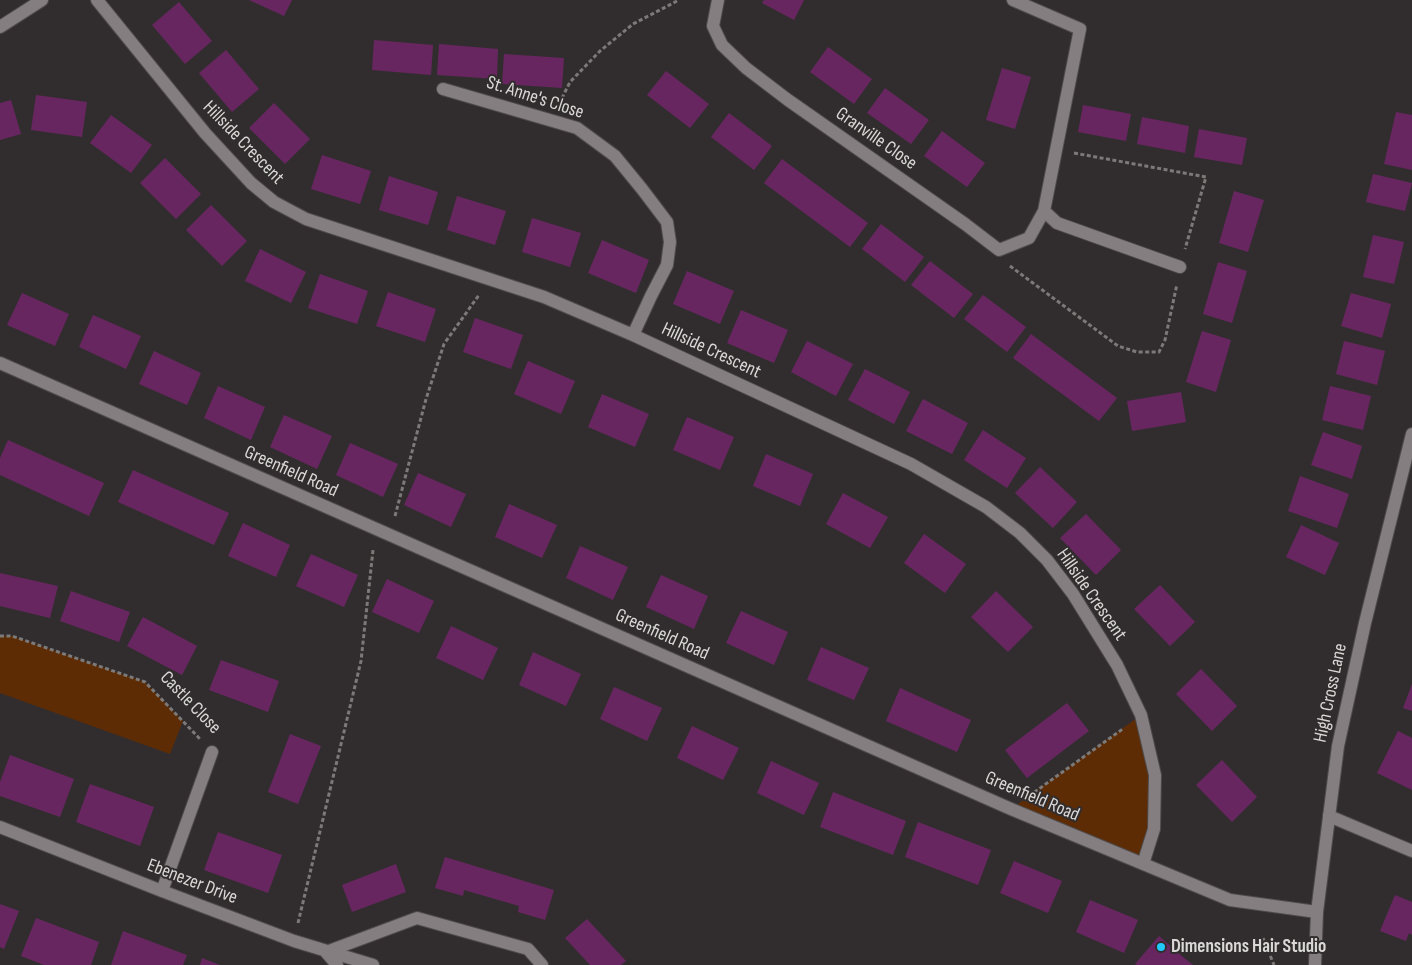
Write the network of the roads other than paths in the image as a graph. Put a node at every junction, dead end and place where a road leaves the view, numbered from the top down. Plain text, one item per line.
1 (42, 0) edge
2 (97, 0) edge
3 (718, 0) edge
4 (1013, 0) edge
5 (0, 27) edge
6 (442, 89) dead end
7 (1044, 211) junction
8 (1180, 267) dead end
9 (633, 335) junction
10 (0, 363) edge
11 (1412, 434) edge
12 (212, 752) road end
13 (1329, 816) junction
14 (0, 827) edge
15 (1412, 851) edge
16 (1143, 864) junction
17 (162, 891) junction
18 (1317, 912) junction
19 (326, 952) junction
20 (337, 965) edge
21 (373, 965) edge
22 (542, 965) edge
23 (1315, 965) edge

1 - 5 street
2 - 9 street, Hillside Crescent
3 - 7 street, Granville Close
4 - 7 street, Granville Close
6 - 9 street, St. Anne's Close
7 - 8 street
9 - 16 street, Hillside Crescent
10 - 16 street, Greenfield Road
11 - 13 street, High Cross Lane
12 - 17 street, Castle Close
13 - 15 street
13 - 18 street, High Cross Lane
14 - 17 street, Ebenezer Drive
16 - 18 street, Greenfield Road
17 - 19 street, Ebenezer Drive
18 - 23 street, High Cross Lane
19 - 20 street
19 - 21 street, Ebenezer Drive
19 - 22 street

